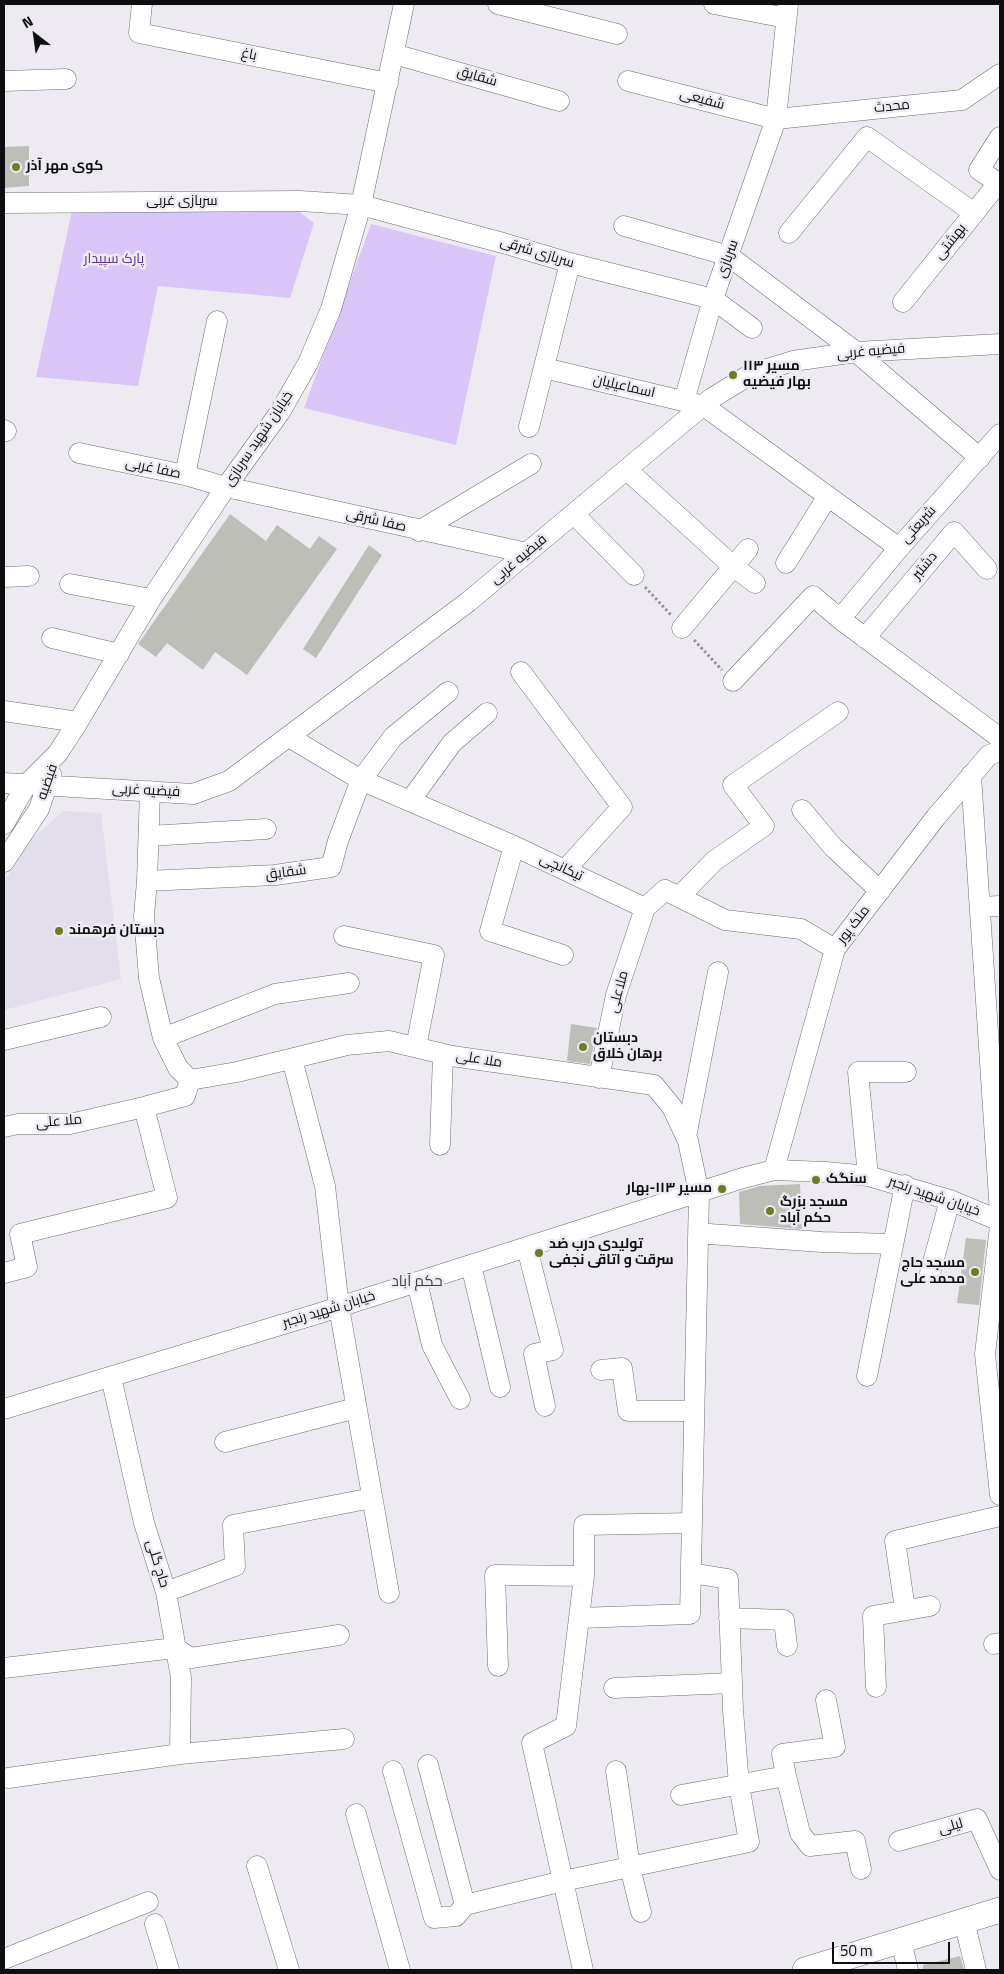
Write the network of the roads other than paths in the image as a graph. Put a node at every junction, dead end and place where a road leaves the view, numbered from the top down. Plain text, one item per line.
1 (142, 4) edge
2 (404, 4) edge
3 (498, 4) edge
4 (714, 4) edge
5 (787, 11) edge
6 (617, 34) dead end
7 (394, 54) junction
8 (1000, 74) edge
9 (66, 79) dead end
10 (4, 81) edge
11 (628, 81) dead end
12 (388, 83) junction
13 (559, 101) dead end
14 (776, 120) junction
15 (1000, 137) edge
16 (999, 183) edge
17 (4, 203) edge
18 (361, 205) junction
19 (974, 213) junction
20 (624, 226) dead end
21 (789, 233) dead end
22 (729, 256) junction
23 (570, 263) junction
24 (713, 299) junction
25 (903, 302) dead end
26 (217, 321) dead end
27 (752, 328) dead end
28 (1000, 344) edge
29 (856, 352) junction
30 (544, 368) junction
31 (684, 401) junction
32 (704, 406) junction
33 (529, 427) dead end
34 (1000, 434) edge
35 (79, 453) dead end
36 (980, 458) junction
37 (531, 464) dead end
38 (627, 470) junction
39 (185, 475) junction
40 (226, 487) junction
41 (828, 496) junction
42 (574, 514) junction
43 (420, 531) junction
44 (899, 548) junction
45 (748, 549) dead end
46 (527, 553) junction
47 (786, 563) dead end
48 (734, 567) junction
49 (987, 569) dead end
50 (634, 575) dead end
51 (29, 576) dead end
52 (4, 578) edge
53 (755, 583) dead end
54 (70, 584) dead end
55 (151, 599) junction
56 (840, 619) junction
57 (682, 628) dead end
58 (52, 638) dead end
59 (865, 638) junction
60 (119, 654) junction
61 (521, 672) dead end
62 (733, 681) dead end
63 (448, 692) dead end
64 (4, 711) edge
65 (838, 712) dead end
66 (487, 713) dead end
67 (78, 722) junction
68 (289, 736) junction
69 (1000, 738) edge
70 (1000, 751) edge
71 (58, 753) junction
72 (971, 775) junction
73 (361, 780) junction
74 (4, 783) edge
75 (26, 785) junction
76 (47, 785) junction
77 (150, 792) junction
78 (410, 801) junction
79 (802, 810) dead end
80 (4, 824) edge
81 (266, 829) dead end
82 (149, 836) junction
83 (514, 846) junction
84 (4, 862) edge
85 (565, 870) junction
86 (147, 881) junction
87 (880, 891) junction
88 (679, 897) junction
89 (1000, 906) edge
90 (980, 907) junction
91 (645, 908) junction
92 (344, 936) dead end
93 (835, 949) junction
94 (563, 955) dead end
95 (718, 972) dead end
96 (349, 983) dead end
97 (101, 1017) dead end
98 (163, 1038) junction
99 (4, 1040) edge
100 (416, 1047) junction
101 (443, 1054) junction
102 (292, 1059) junction
103 (906, 1072) dead end
104 (599, 1078) junction
105 (190, 1080) junction
106 (997, 1101) edge
107 (144, 1107) junction
108 (4, 1127) edge
109 (686, 1137) junction
110 (440, 1145) dead end
111 (998, 1153) edge
112 (774, 1170) junction
113 (868, 1176) junction
114 (905, 1185) junction
115 (699, 1193) junction
116 (950, 1200) junction
117 (1000, 1213) edge
118 (1000, 1221) edge
119 (1000, 1226) edge
120 (709, 1234) dead end
121 (893, 1244) junction
122 (527, 1248) junction
123 (471, 1265) junction
124 (4, 1273) edge
125 (930, 1273) dead end
126 (417, 1282) junction
127 (339, 1307) junction
128 (601, 1370) dead end
129 (867, 1376) dead end
130 (111, 1377) junction
131 (500, 1388) dead end
132 (460, 1399) dead end
133 (545, 1406) dead end
134 (356, 1408) junction
135 (4, 1409) edge
136 (694, 1411) junction
137 (225, 1442) dead end
138 (1000, 1495) edge
139 (372, 1498) junction
140 (1000, 1516) edge
141 (692, 1524) junction
142 (691, 1573) junction
143 (584, 1576) junction
144 (166, 1592) junction
145 (389, 1594) dead end
146 (930, 1606) dead end
147 (905, 1609) junction
148 (579, 1618) junction
149 (729, 1618) junction
150 (339, 1635) dead end
151 (787, 1646) dead end
152 (176, 1648) junction
153 (498, 1666) dead end
154 (4, 1668) edge
155 (732, 1683) junction
156 (876, 1687) dead end
157 (614, 1688) dead end
158 (826, 1700) dead end
159 (344, 1739) dead end
160 (180, 1754) junction
161 (428, 1765) dead end
162 (616, 1771) dead end
163 (393, 1772) dead end
164 (786, 1776) junction
165 (8, 1778) dead end
166 (739, 1785) junction
167 (681, 1795) dead end
168 (356, 1814) dead end
169 (899, 1841) dead end
170 (256, 1866) dead end
171 (630, 1866) junction
172 (861, 1869) dead end
173 (1000, 1870) edge
174 (563, 1881) junction
175 (148, 1902) dead end
176 (465, 1905) junction
177 (1000, 1910) edge
178 (641, 1912) dead end
179 (964, 1921) junction
180 (155, 1924) dead end
181 (900, 1941) junction
182 (4, 1959) edge
183 (818, 1968) edge
184 (169, 1970) edge
185 (289, 1970) edge
186 (400, 1970) edge
187 (583, 1970) edge
188 (908, 1970) edge
189 (976, 1970) edge

1 - 12 street, باغ
2 - 7 street, خیابان شهید سربازی
3 - 6 street
4 - 5 street
5 - 14 street, سربازی
7 - 12 street, خیابان شهید سربازی
7 - 13 street, شقایق
8 - 14 street, محدث
9 - 10 street
11 - 14 street, شفیعی
12 - 18 street, خیابان شهید سربازی
14 - 22 street, سربازی
15 - 16 street
16 - 19 street, بهشتی
17 - 18 street, سربازی غربی
18 - 23 street, سربازی شرقی
18 - 40 street, خیابان شهید سربازی
19 - 21 street
19 - 25 street, بهشتی
20 - 22 street
22 - 24 street, سربازی
22 - 29 street
23 - 24 street, سربازی شرقی
23 - 30 street
24 - 27 street
24 - 31 street, سربازی
26 - 39 street
28 - 29 street, فیضیه غربی
29 - 32 street, فیضیه غربی
29 - 36 street
30 - 31 street, اسماعیلیان
30 - 33 street
31 - 32 street, اسماعیلیان
32 - 38 street, فیضیه غربی
32 - 41 street
34 - 36 street, شریعتی
35 - 39 street, صفا غربی
36 - 44 street, شریعتی
37 - 43 street
38 - 42 street, فیضیه غربی
38 - 48 street
39 - 40 street, صفا غربی
40 - 43 street, صفا شرقی
40 - 55 street, خیابان شهید سربازی
41 - 44 street
41 - 47 street
42 - 46 street, فیضیه غربی
42 - 50 street
43 - 46 street, صفا شرقی
44 - 56 street, شریعتی
45 - 48 street
46 - 68 street, فیضیه غربی
48 - 53 street
48 - 57 street
49 - 59 street, دشتبر
51 - 52 street
54 - 55 street
55 - 60 street, خیابان شهید سربازی
56 - 59 street
56 - 62 street
58 - 60 street
59 - 69 street
60 - 67 street, خیابان شهید سربازی
61 - 85 street
63 - 73 street
64 - 67 street
65 - 88 street
66 - 78 street
67 - 71 street, خیابان شهید سربازی
68 - 73 street, تیکانچی
68 - 77 street, فیضیه غربی
70 - 72 street, ملک پور
71 - 75 street, فیضیه
71 - 76 street, فیضیه
72 - 87 street, ملک پور
72 - 90 street
73 - 78 street, تیکانچی
73 - 86 street, شقایق
74 - 75 street, فیضیه غربی
75 - 76 street, فیضیه غربی
75 - 80 street, فیضیه
76 - 77 street, فیضیه غربی
76 - 84 street, فیضیه
77 - 82 street
78 - 83 street, تیکانچی
79 - 87 street
81 - 82 street
82 - 86 street
83 - 85 street, تیکانچی
83 - 94 street
85 - 91 street, تیکانچی
86 - 98 street
87 - 93 street, ملک پور
88 - 91 street
88 - 93 street
89 - 90 street
90 - 106 street
91 - 104 street, ملاعلی
92 - 100 street
93 - 112 street, ملک پور
95 - 109 street
96 - 98 street
97 - 99 street
98 - 105 street
100 - 101 street, ملا علی
100 - 102 street, ملا علی
101 - 104 street, ملا علی
101 - 110 street
102 - 105 street, ملا علی
102 - 127 street
103 - 113 street
104 - 109 street, ملا علی
105 - 107 street, ملا علی
106 - 111 street
107 - 108 street, ملا علی
107 - 124 street
109 - 115 street, ملا علی
111 - 117 street
112 - 113 street, خیابان شهید رنجبر
112 - 115 street, خیابان شهید رنجبر
113 - 114 street, خیابان شهید رنجبر
114 - 116 street, خیابان شهید رنجبر
114 - 121 street
115 - 122 street, خیابان شهید رنجبر
115 - 136 street, ملا علی
116 - 118 street, خیابان شهید رنجبر
116 - 125 street
119 - 138 street
120 - 121 street
121 - 129 street
122 - 123 street, خیابان شهید رنجبر
122 - 133 street
123 - 126 street, خیابان شهید رنجبر
123 - 131 street
126 - 127 street, خیابان شهید رنجبر
126 - 132 street
127 - 130 street, خیابان شهید رنجبر
127 - 134 street
128 - 136 street
130 - 135 street, خیابان شهید رنجبر
130 - 144 street, حاج گلی
134 - 137 street
134 - 139 street
136 - 141 street, ملا علی
139 - 144 street
139 - 145 street
140 - 147 street
141 - 142 street, ملا علی
141 - 143 street
142 - 148 street, ملا علی
142 - 149 street
143 - 148 street
143 - 153 street
144 - 152 street, حاج گلی
146 - 147 street
147 - 156 street
148 - 174 street
149 - 151 street
149 - 155 street
150 - 152 street
152 - 154 street
152 - 160 street, حاج گلی
155 - 157 street
155 - 166 street
158 - 164 street
159 - 160 street
160 - 165 street
161 - 176 street
162 - 171 street
163 - 176 street
164 - 166 street
164 - 172 street
166 - 167 street
166 - 171 street
168 - 186 street
169 - 173 street, لیلی
170 - 185 street
171 - 174 street
171 - 178 street
174 - 176 street
174 - 187 street
175 - 182 street
177 - 179 main road
179 - 181 main road
179 - 189 street
180 - 184 street
181 - 183 main road
181 - 188 street

